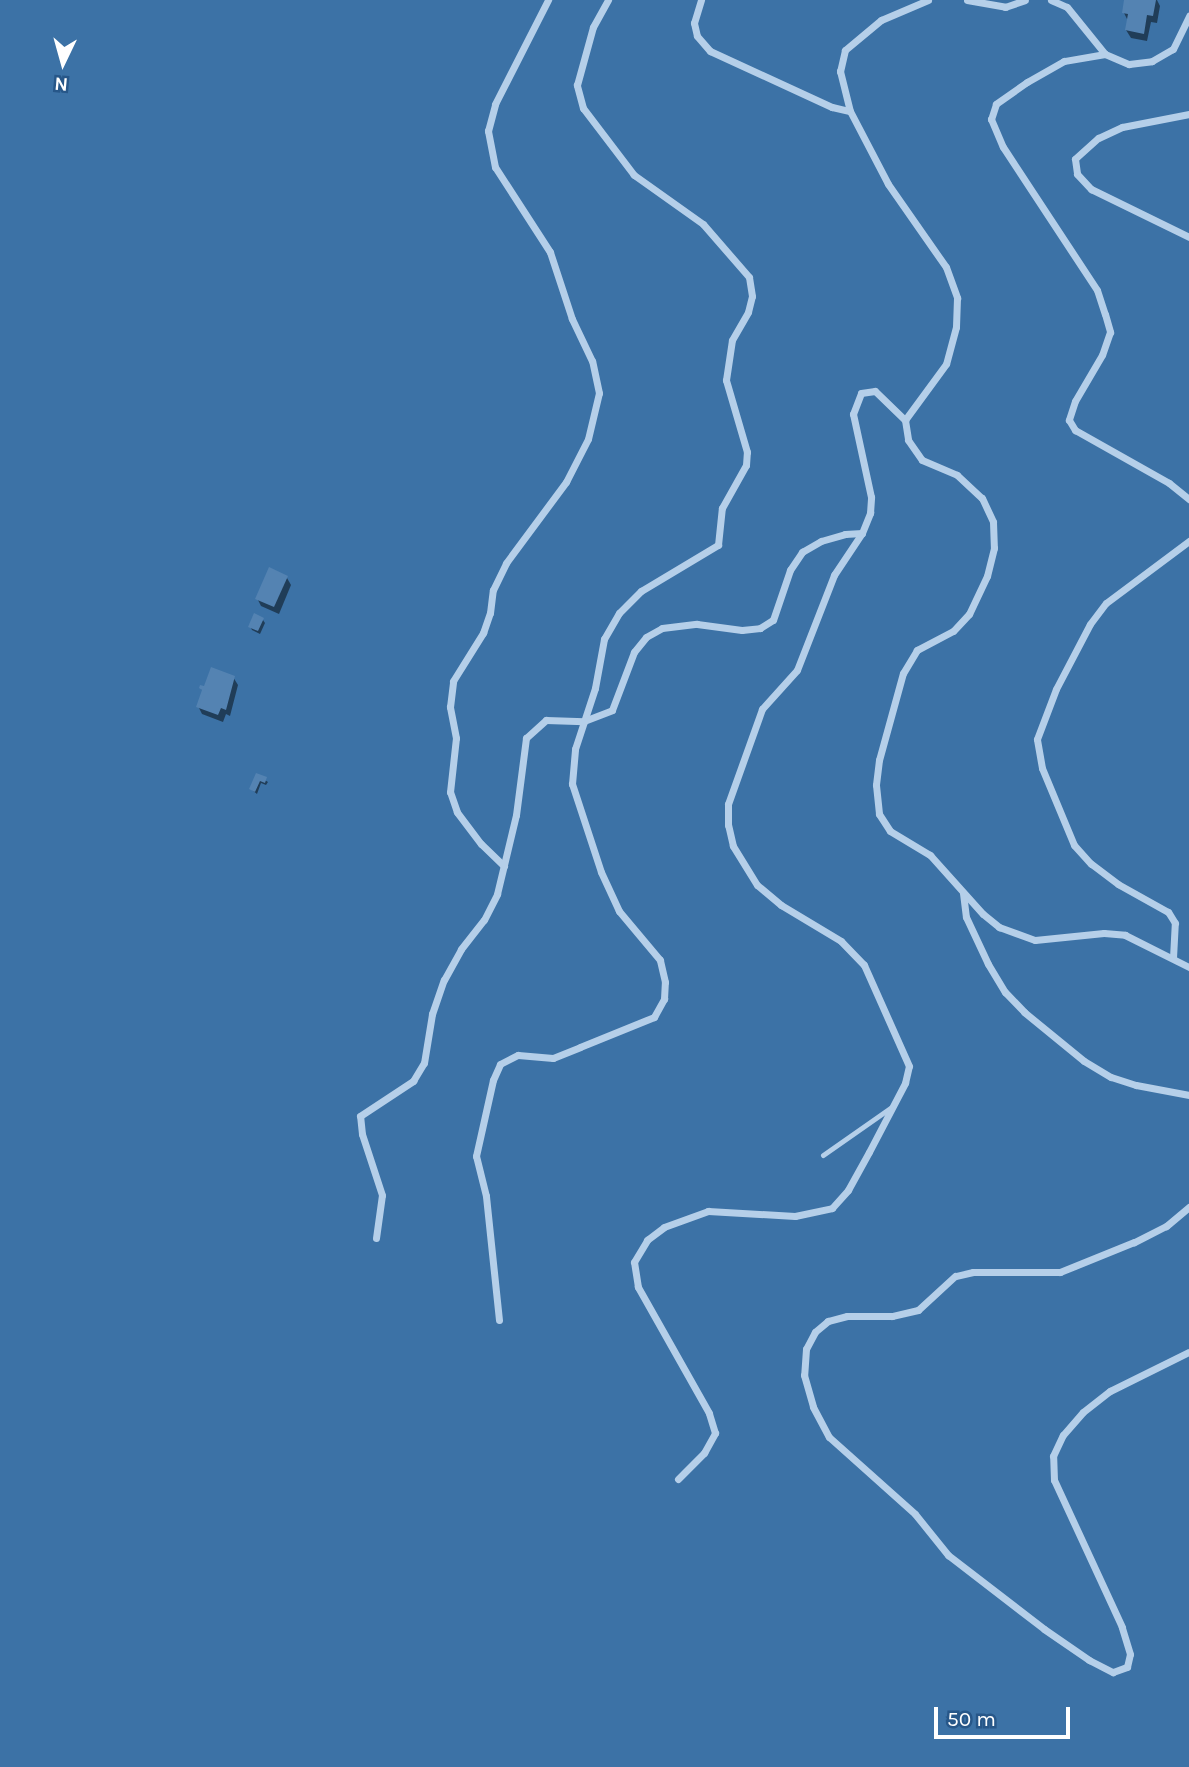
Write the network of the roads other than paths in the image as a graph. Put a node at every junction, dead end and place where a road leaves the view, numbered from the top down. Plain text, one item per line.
1 (548, 0) edge
2 (608, 0) edge
3 (701, 0) edge
4 (928, 0) edge
5 (967, 0) edge
6 (1025, 0) edge
7 (1051, 0) edge
8 (1189, 16) edge
9 (1105, 54) junction
10 (850, 110) junction
11 (1189, 114) edge
12 (1189, 237) edge
13 (905, 420) junction
14 (1189, 499) edge
15 (862, 533) junction
16 (1189, 541) edge
17 (584, 720) junction
18 (504, 866) junction
19 (962, 892) junction
20 (1173, 958) junction
21 (1189, 967) edge
22 (1189, 1095) edge
23 (890, 1108) junction
24 (823, 1155) dead end
25 (1189, 1207) edge
26 (376, 1238) dead end
27 (499, 1320) dead end
28 (1189, 1352) edge
29 (678, 1479) dead end

1 - 18 street
2 - 17 street
3 - 10 street
4 - 10 street
5 - 6 street
7 - 9 street
8 - 9 street
9 - 14 street
10 - 13 street
11 - 12 street
13 - 15 street
13 - 19 street
15 - 17 street
15 - 23 street
16 - 20 street
17 - 18 street
17 - 27 street
18 - 26 street
19 - 20 street
19 - 22 street
20 - 21 street
23 - 24 lane
23 - 29 street
25 - 28 street

